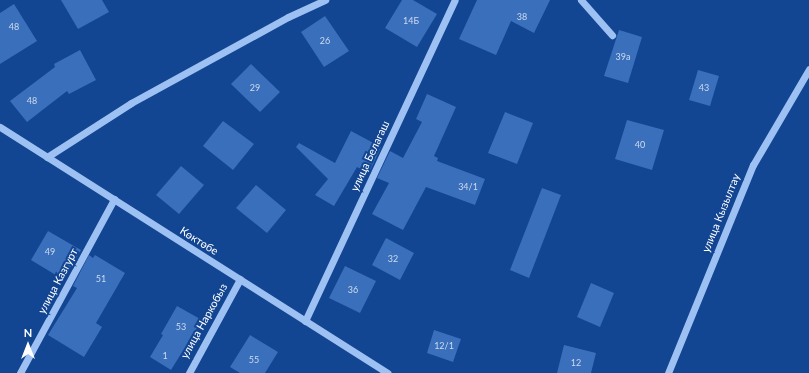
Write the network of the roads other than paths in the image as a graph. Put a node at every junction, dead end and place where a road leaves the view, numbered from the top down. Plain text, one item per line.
1 (325, 0) edge
2 (455, 0) edge
3 (581, 0) edge
4 (612, 35) dead end
5 (809, 69) edge
6 (0, 127) edge
7 (47, 157) junction
8 (114, 200) junction
9 (240, 279) junction
10 (305, 320) junction
11 (20, 373) edge
12 (188, 373) edge
13 (387, 373) edge
14 (668, 373) edge

1 - 7 street
2 - 10 street, улица Белагаш
3 - 4 street
5 - 14 street, улица Кызылтау
6 - 7 street, Көктөбе
7 - 8 street, Көктөбе
8 - 9 street, Көктөбе
8 - 11 street, улица Казгурт
9 - 10 street, Көктөбе
9 - 12 street, улица Наркобыз
10 - 13 street, Көктөбе

